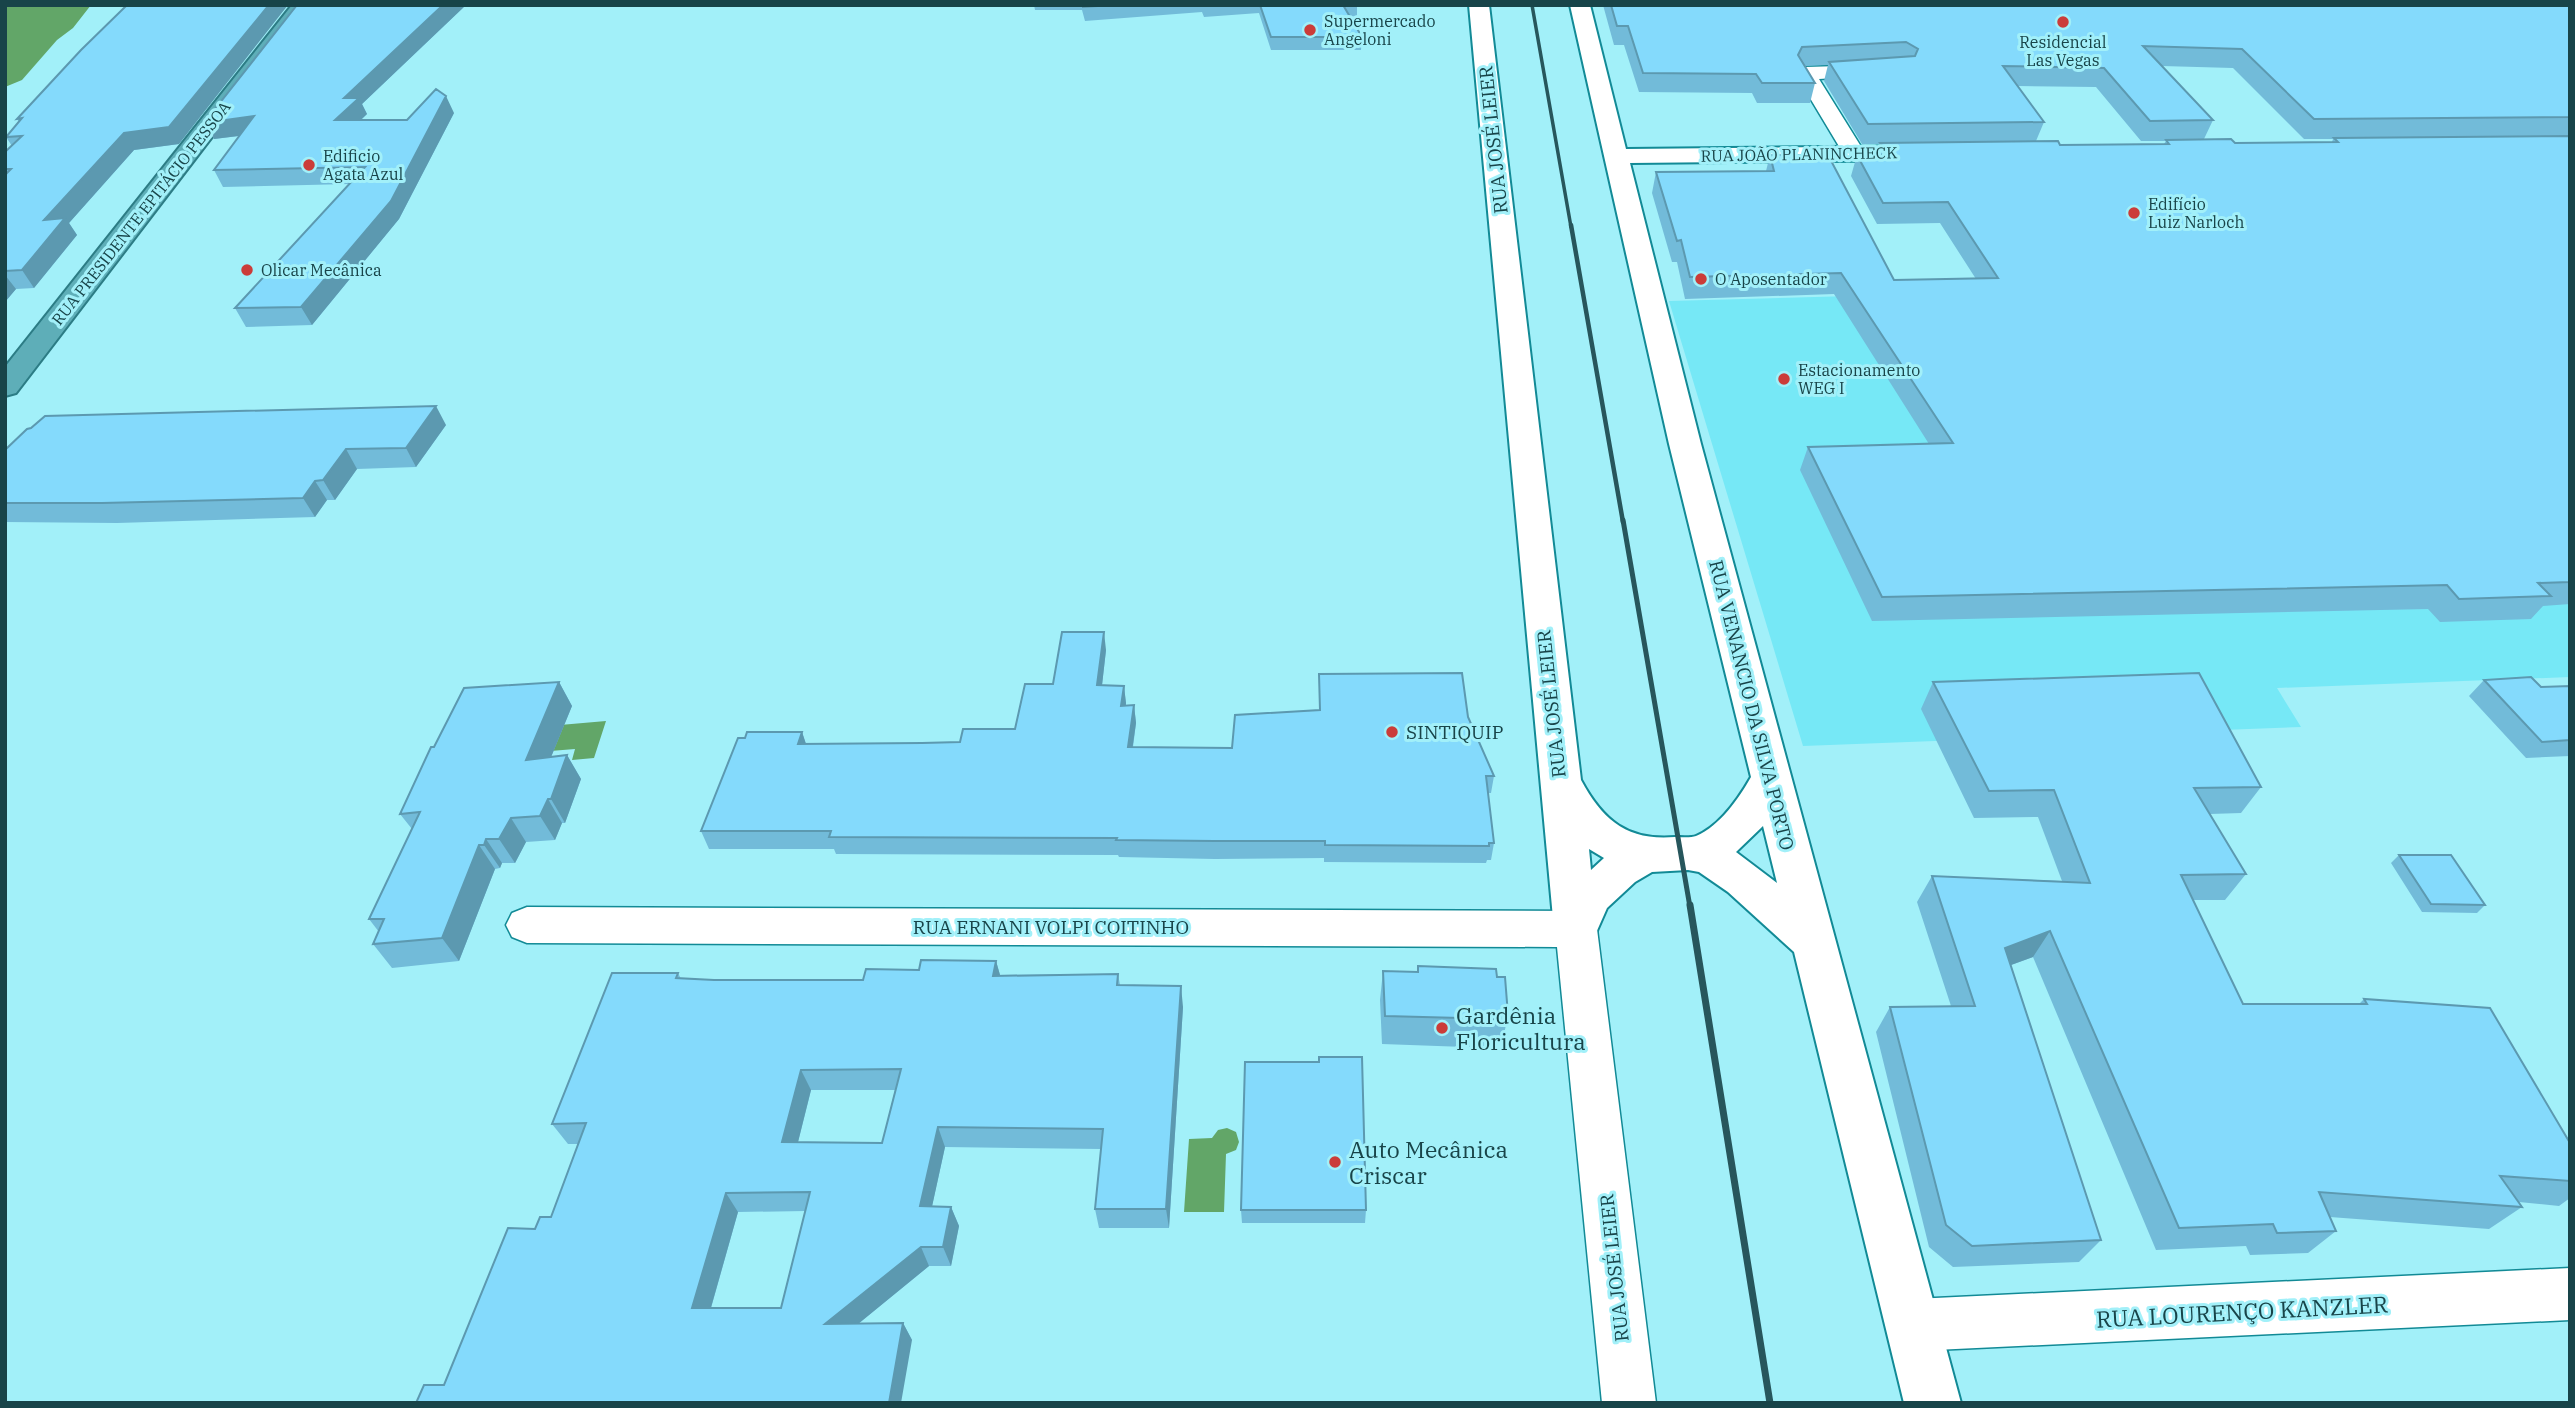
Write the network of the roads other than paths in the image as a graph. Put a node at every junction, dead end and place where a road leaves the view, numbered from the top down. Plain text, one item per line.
1 (303, 5) edge
2 (1479, 5) edge
3 (1580, 5) edge
4 (1900, 70) edge
5 (1950, 152) edge
6 (1854, 153) junction
7 (1825, 154) junction
8 (1616, 156) junction
9 (1837, 177) edge
10 (5, 387) edge
11 (1558, 773) junction
12 (1772, 776) junction
13 (1646, 855) junction
14 (1701, 855) junction
15 (527, 925) dead end
16 (1576, 929) junction
17 (1812, 941) junction
18 (2570, 1294) edge
19 (1914, 1325) junction
20 (1629, 1403) edge
21 (1933, 1403) edge

1 - 10 highway, RUA PRESIDENTE EPITÁCIO PESSOA
2 - 11 street, RUA JOSÉ LEIER
3 - 8 street, RUA VENANCIO DA SILVA PORTO
4 - 6 street
5 - 6 street, RUA JOÃO PLANINCHECK
6 - 7 street, RUA JOÃO PLANINCHECK
7 - 8 street, RUA JOÃO PLANINCHECK
7 - 9 street
8 - 12 street, RUA VENANCIO DA SILVA PORTO
11 - 13 street
11 - 16 street, RUA JOSÉ LEIER
12 - 14 street
12 - 17 street, RUA VENANCIO DA SILVA PORTO
13 - 14 street
13 - 16 street
14 - 17 street
15 - 16 street, RUA ERNANI VOLPI COITINHO
16 - 20 street, RUA JOSÉ LEIER
17 - 19 street, RUA VENANCIO DA SILVA PORTO
18 - 19 street, RUA LOURENÇO KANZLER
19 - 21 street, RUA VENANCIO DA SILVA PORTO

